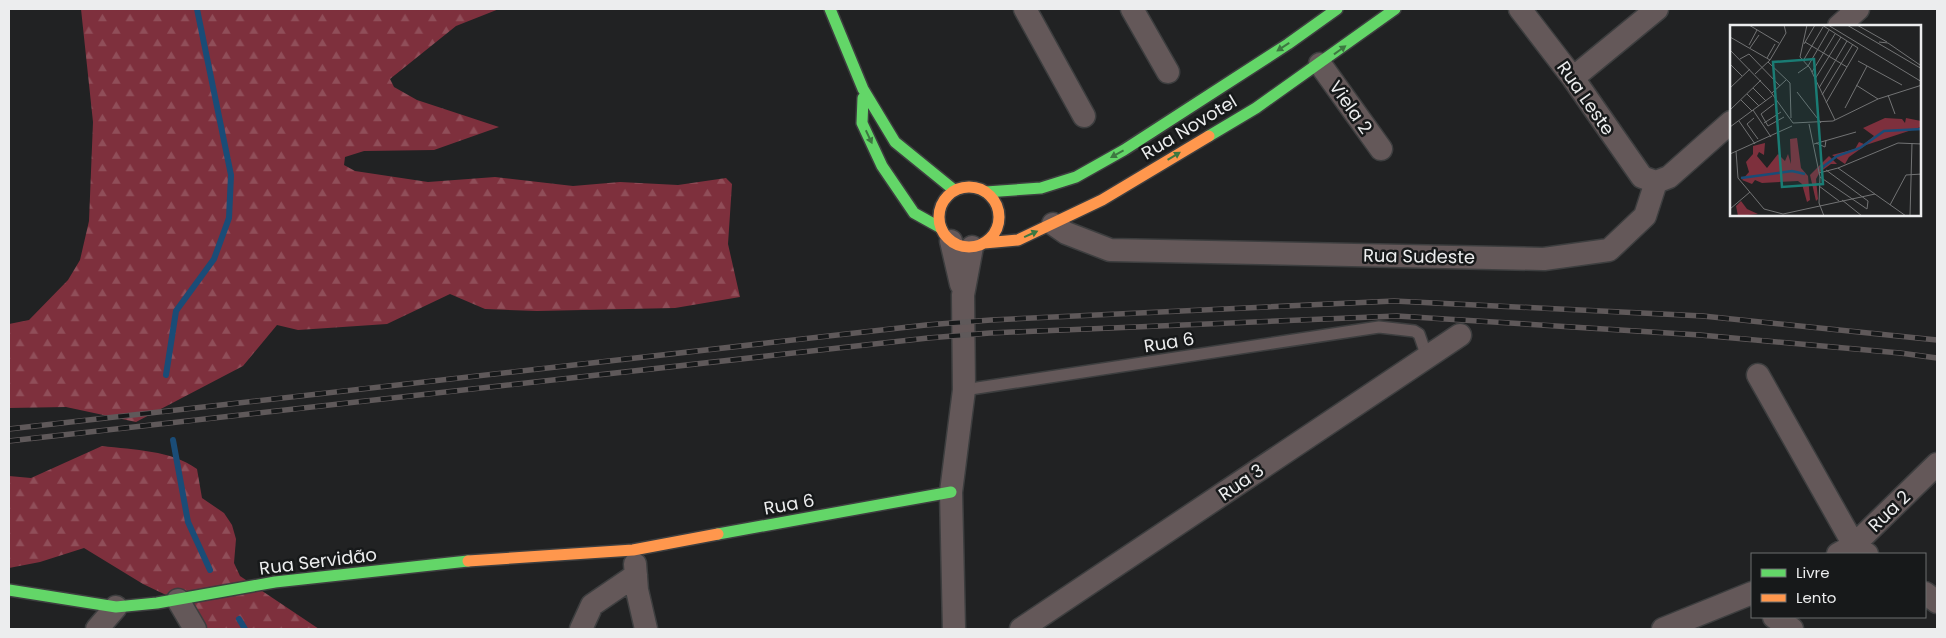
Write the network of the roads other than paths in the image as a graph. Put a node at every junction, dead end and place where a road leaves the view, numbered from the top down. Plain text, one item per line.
1 (830, 9) edge
2 (1025, 9) edge
3 (1132, 9) edge
4 (1337, 9) edge
5 (1395, 9) edge
6 (1520, 9) edge
7 (1657, 9) edge
8 (1858, 9) edge
9 (1839, 25) edge
10 (1320, 64) junction
11 (1168, 72) dead end
12 (1573, 78) junction
13 (863, 89) junction
14 (1084, 116) dead end
15 (1730, 123) edge
16 (1381, 150) dead end
17 (1656, 182) junction
18 (954, 190) junction
19 (986, 192) junction
20 (1053, 224) junction
21 (962, 240) junction
22 (1460, 336) dead end
23 (1428, 357) junction
24 (1758, 375) dead end
25 (964, 390) junction
26 (1937, 464) edge
27 (951, 492) junction
28 (634, 550) junction
29 (1853, 551) edge
30 (636, 576) junction
31 (9, 590) edge
32 (1926, 594) edge
33 (1750, 597) edge
34 (178, 600) junction
35 (1937, 602) edge
36 (116, 607) junction
37 (1776, 618) edge
38 (97, 629) edge
39 (195, 629) edge
40 (581, 629) edge
41 (646, 629) edge
42 (954, 629) edge
43 (1022, 629) edge
44 (1663, 629) edge
45 (1792, 629) edge

1 - 13 street
2 - 14 street
3 - 11 street
4 -> 19 street, Rua Novotel
10 -> 5 street, Rua Novotel
6 - 12 street, Rua Leste
7 - 12 street
8 - 9 street
10 - 16 street, Viela 2
20 -> 10 street, Rua Novotel
12 - 17 street, Rua Leste
13 - 18 street
13 -> 21 street
15 - 17 street
17 - 20 street, Rua Sudeste
18 - 19 street
18 - 21 street
19 - 21 street
21 -> 20 street, Rua Novotel
21 - 25 street
22 - 23 street, Rua 3
23 - 25 lane, Rua 6
23 - 43 street, Rua 3
24 - 29 street
25 - 27 street
26 - 29 street, Rua 2
27 - 28 street, Rua 6
27 - 42 street
28 - 30 street
28 - 34 street, Rua Servidão
30 - 40 street
30 - 41 street
31 - 36 street, Rua Servidão
32 - 35 street
33 - 44 street
34 - 36 street, Rua Servidão
34 - 39 street
36 - 38 street
37 - 45 street

